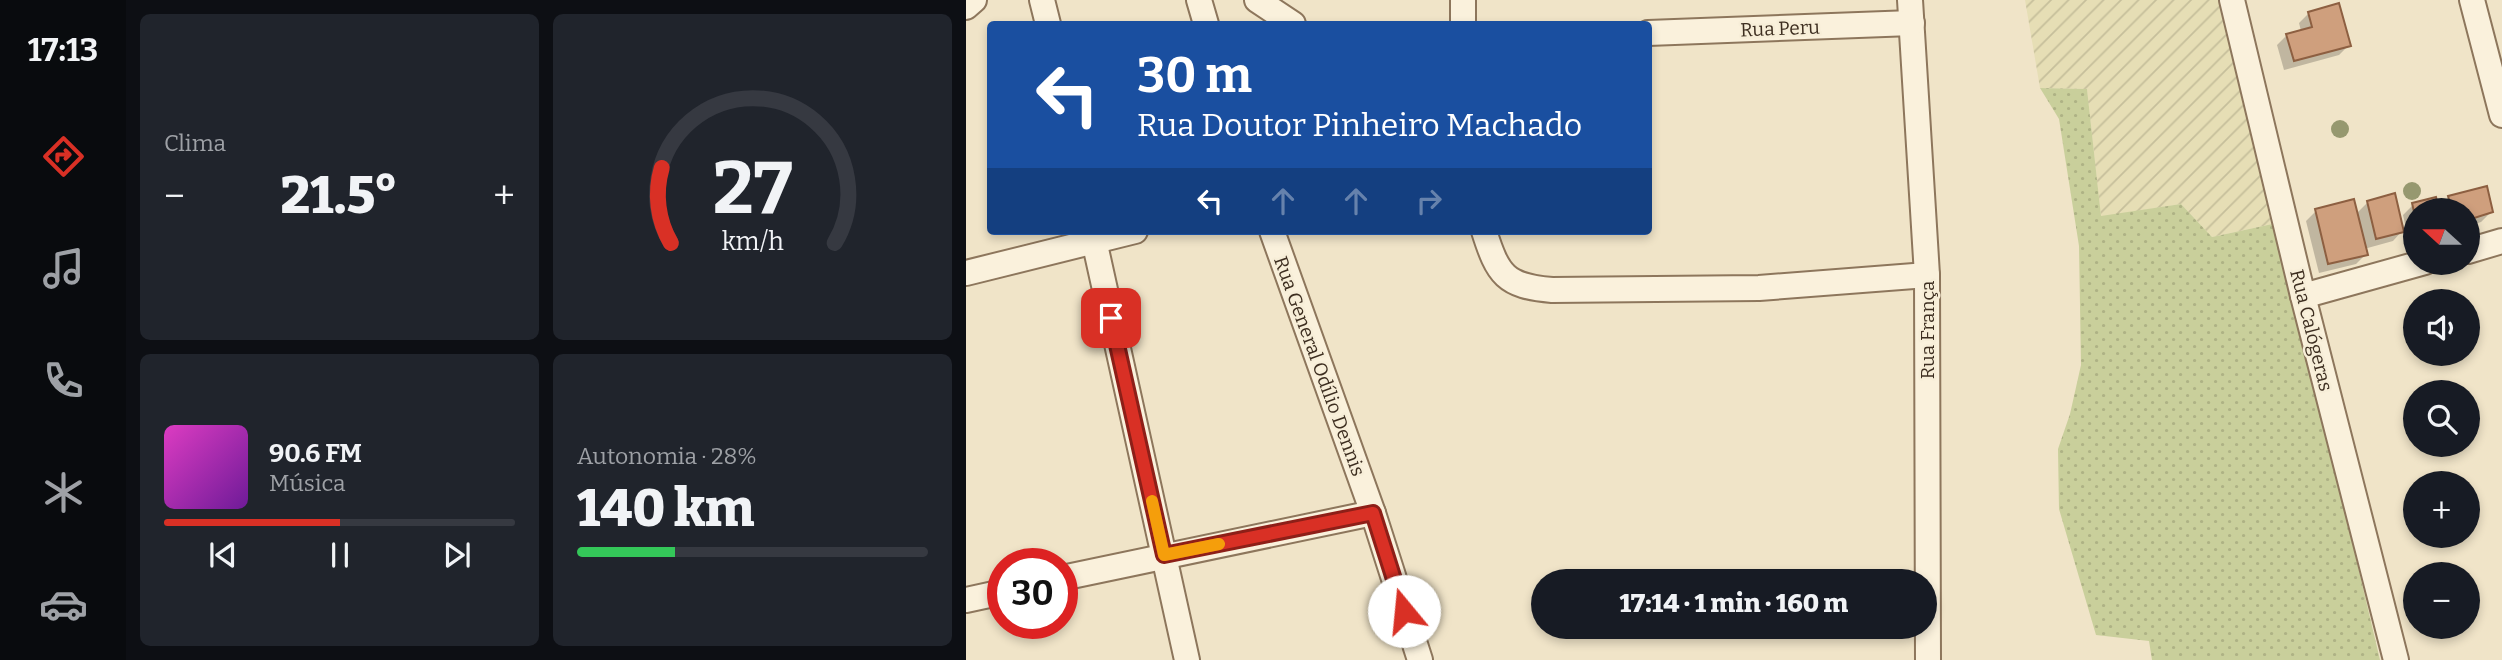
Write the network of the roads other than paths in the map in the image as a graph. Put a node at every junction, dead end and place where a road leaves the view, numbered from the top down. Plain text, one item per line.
1 (974, 0) edge
2 (1042, 0) edge
3 (1199, 0) edge
4 (1256, 0) edge
5 (1463, 0) edge
6 (2232, 0) edge
7 (2472, 0) edge
8 (966, 7) edge
9 (1911, 12) edge
10 (1047, 21) edge
11 (1205, 21) edge
12 (1288, 21) edge
13 (1463, 21) edge
14 (1652, 33) edge
15 (2502, 115) edge
16 (1093, 235) edge
17 (1273, 235) edge
18 (1485, 235) edge
19 (2502, 241) edge
20 (2480, 247) edge
21 (2403, 268) edge
22 (966, 273) edge
23 (1927, 275) junction
24 (2303, 296) junction
25 (1373, 513) junction
26 (1164, 555) junction
27 (1078, 574) edge
28 (987, 595) edge
29 (966, 600) edge
30 (1187, 660) edge
31 (1420, 660) edge
32 (1928, 660) edge
33 (2396, 660) edge

1 - 8 street
2 - 10 street
3 - 11 street
4 - 12 street
5 - 13 street
6 - 24 street, Rua Calógeras
7 - 15 street
9 - 14 street, Rua Peru
9 - 23 street, Rua França
16 - 22 street
16 - 26 street
17 - 25 street, Rua General Odílio Dennis
18 - 23 street
19 - 20 street
21 - 24 street
23 - 32 street, Rua França
24 - 33 street, Rua Calógeras
25 - 26 street
25 - 31 street, Rua General Odílio Dennis
26 - 27 street
26 - 30 street
28 - 29 street

